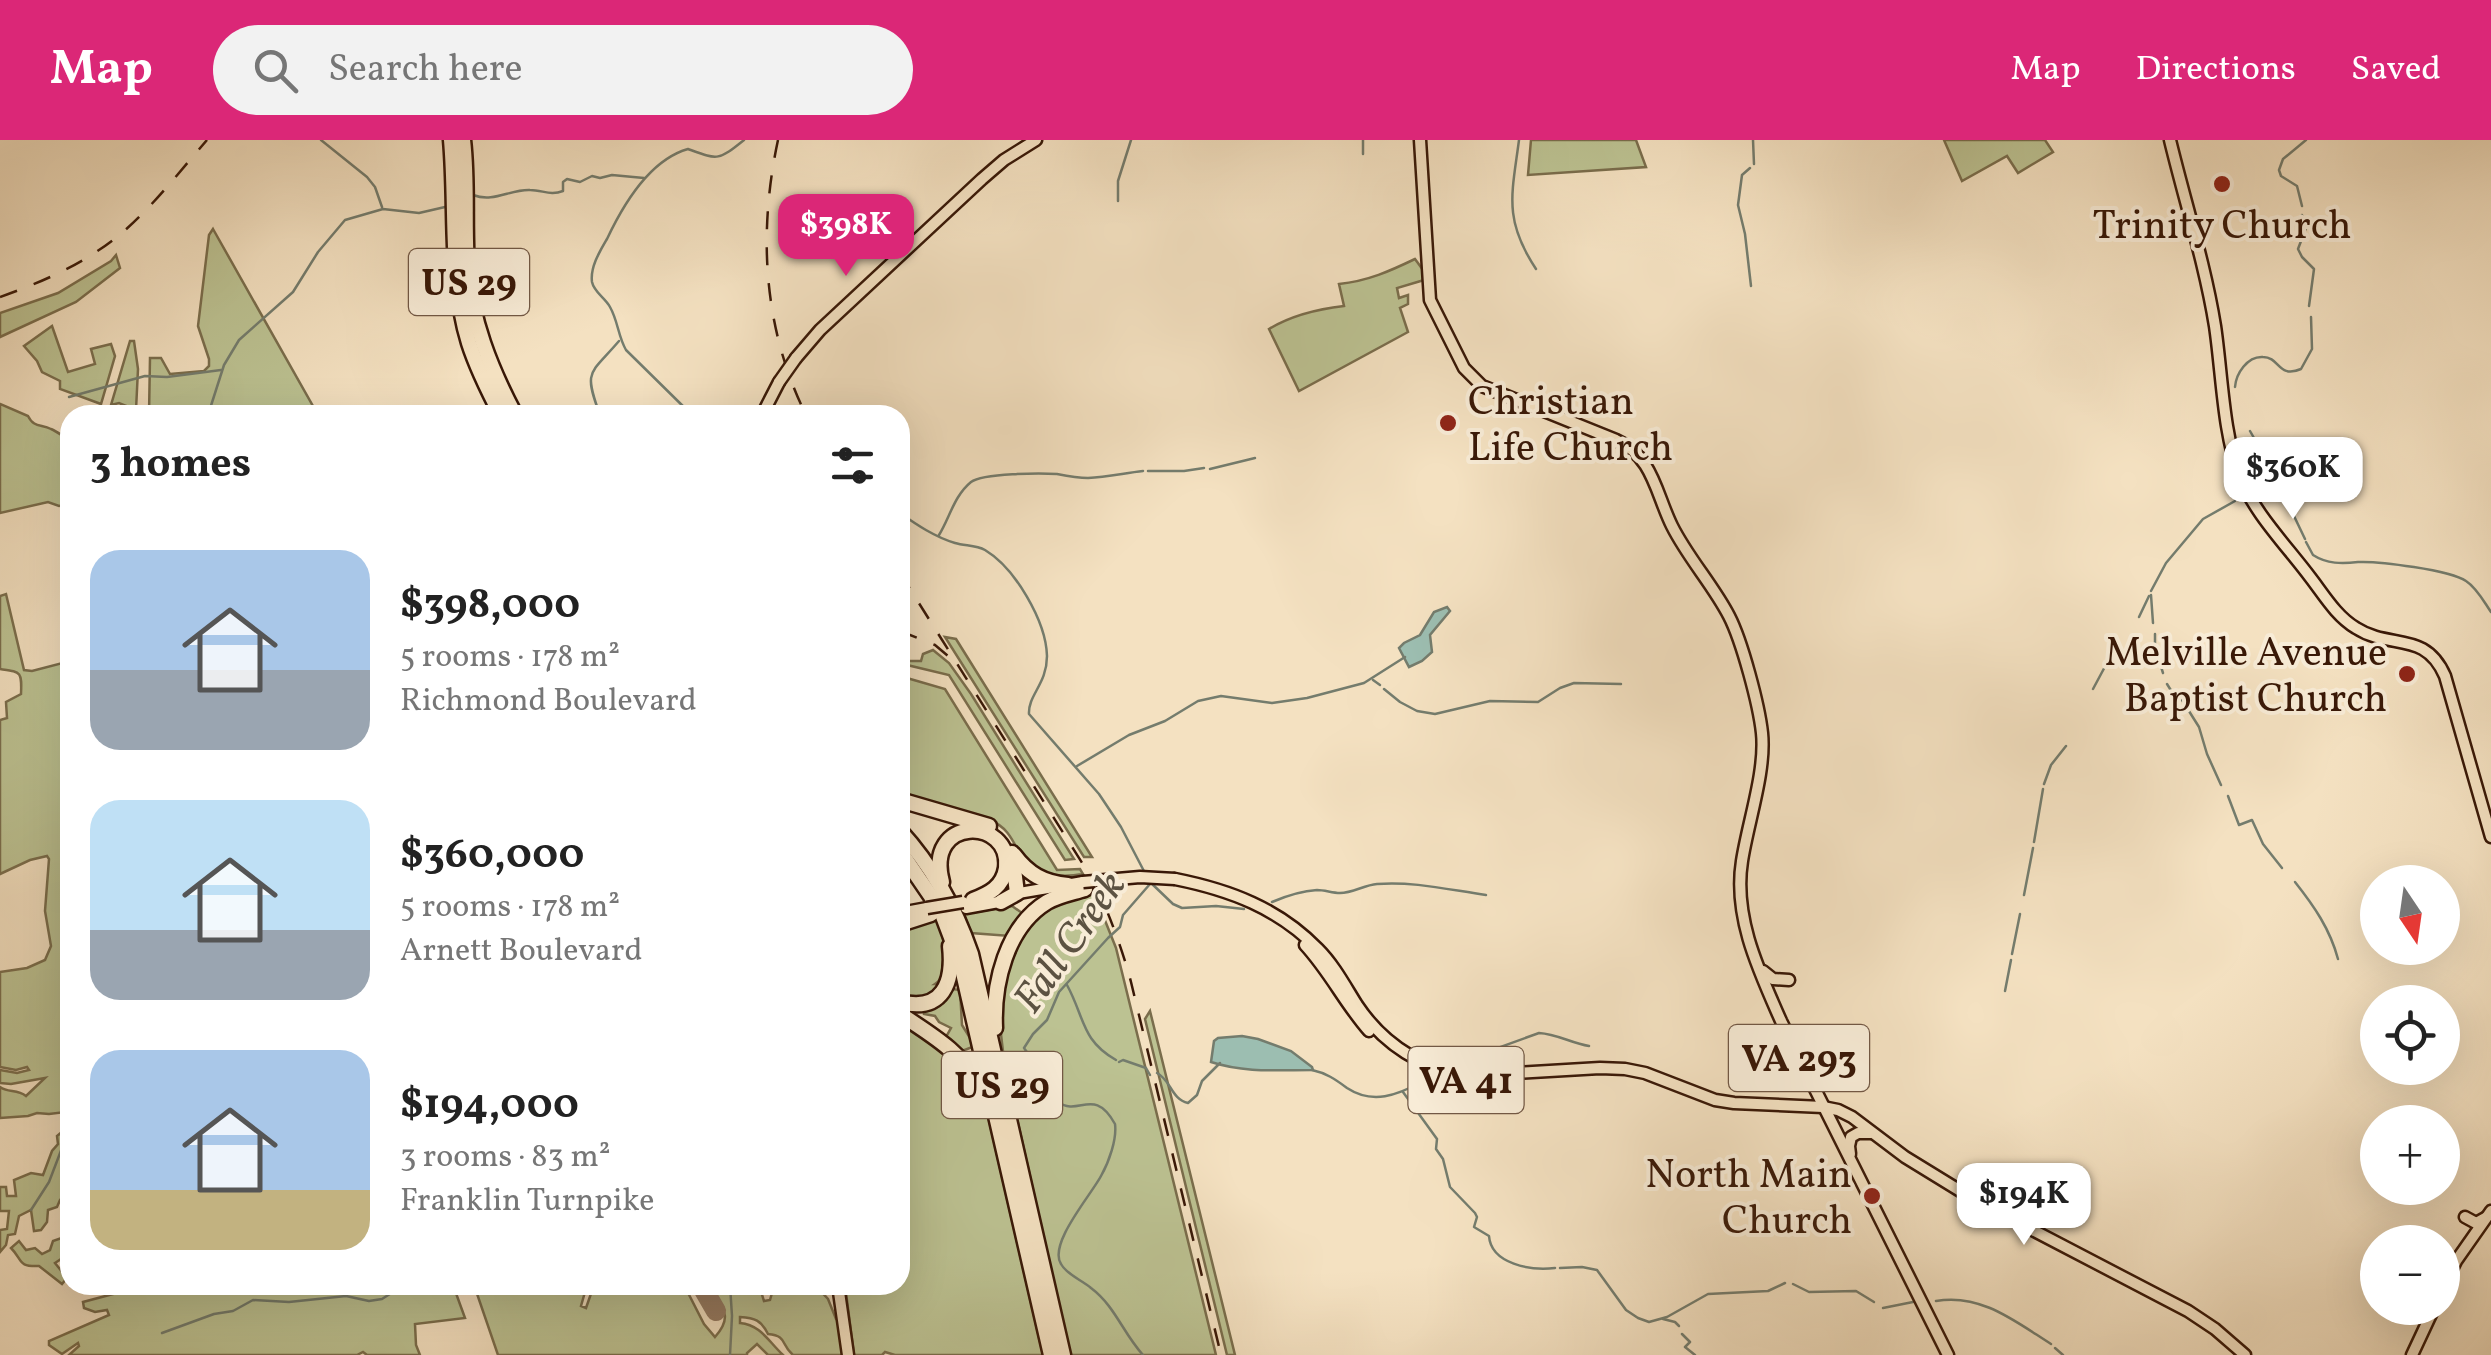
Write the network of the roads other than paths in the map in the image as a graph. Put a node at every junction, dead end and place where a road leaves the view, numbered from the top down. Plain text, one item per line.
1 (451, 140) edge
2 (463, 140) edge
3 (1036, 140) edge
4 (1420, 140) edge
5 (2170, 140) edge
6 (496, 405) edge
7 (510, 405) edge
8 (767, 405) edge
9 (910, 803) edge
10 (2491, 837) edge
11 (910, 843) edge
12 (1012, 851) junction
13 (910, 866) edge
14 (1175, 882) junction
15 (1078, 885) junction
16 (1017, 893) junction
17 (1002, 902) junction
18 (967, 903) junction
19 (937, 908) junction
20 (910, 916) edge
21 (1758, 964) junction
22 (910, 1004) edge
23 (1776, 1010) junction
24 (910, 1020) edge
25 (999, 1074) junction
26 (1810, 1078) junction
27 (1796, 1105) junction
28 (1823, 1106) junction
29 (1000, 1128) junction
30 (1873, 1134) junction
31 (1855, 1169) junction
32 (2489, 1216) edge
33 (2465, 1217) dead end
34 (2460, 1265) edge
35 (839, 1295) edge
36 (2426, 1325) edge
37 (848, 1355) edge
38 (1051, 1355) edge
39 (1064, 1355) edge
40 (1948, 1355) edge
41 (2245, 1355) edge
42 (2412, 1355) edge

1 - 6 highway, US 29
2 - 7 highway, US 29
3 - 8 main road, bridge
4 - 21 main road, VA 293
5 - 10 main road
9 - 12 highway
11 - 19 highway, US 29
12 - 15 highway
12 - 16 highway
13 - 19 highway, US 29
14 - 15 main road, VA 41, bridge
14 - 27 main road
14 - 28 main road, VA 41
15 - 16 main road, VA 41
15 - 17 main road, VA 41
15 - 25 highway
16 - 17 highway
16 - 18 main road, VA 41
17 - 18 main road, VA 41
18 - 19 main road, VA 41, bridge
18 - 19 highway
19 - 20 highway
19 - 22 highway
19 - 25 highway, US 29
19 - 29 highway, US 29
21 - 23 main road, VA 293
21 - 23 main road
23 - 26 main road, VA 293
24 - 29 highway
25 - 39 highway, US 29
26 - 27 main road
26 - 28 main road, VA 293
27 - 28 main road
28 - 30 main road
28 - 31 main road, VA 293
29 - 38 highway, US 29
30 - 31 main road
30 - 41 main road
31 - 40 main road, VA 293
32 - 33 main road
32 - 34 main road
35 - 37 main road
36 - 42 main road

